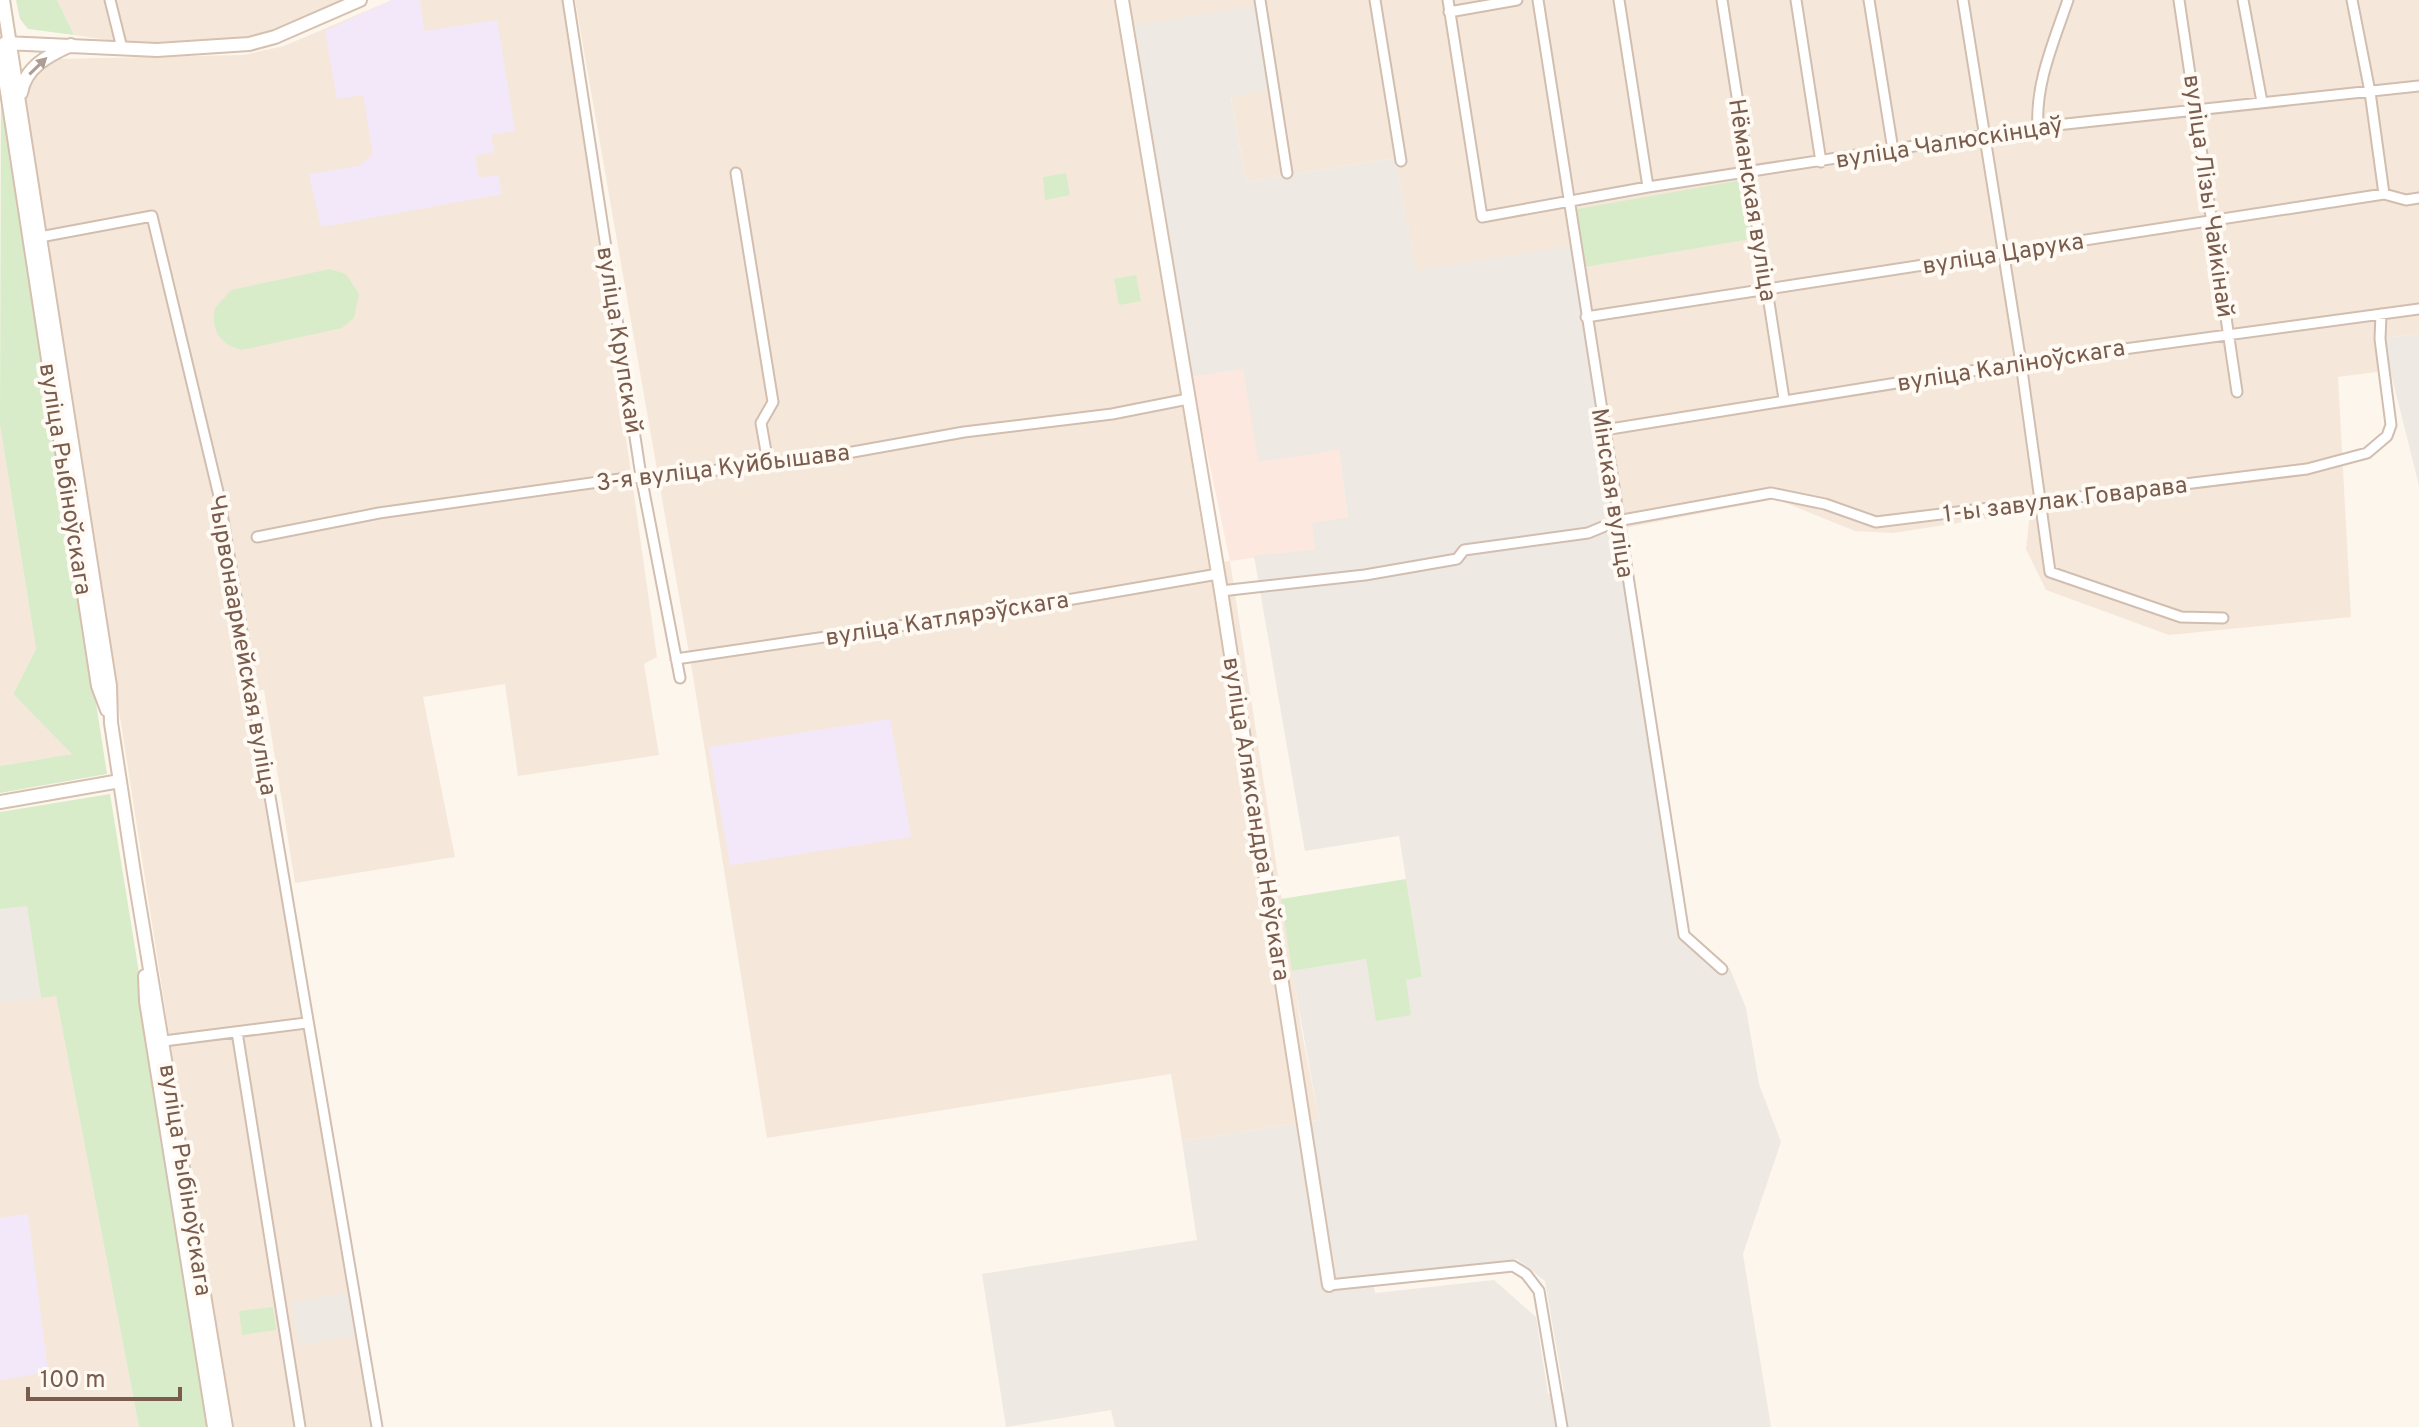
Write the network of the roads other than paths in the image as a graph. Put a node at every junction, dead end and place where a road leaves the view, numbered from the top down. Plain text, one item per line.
1 (3, 0) edge
2 (110, 0) edge
3 (360, 0) edge
4 (568, 0) edge
5 (1122, 0) edge
6 (1260, 0) edge
7 (1375, 0) edge
8 (1448, 0) edge
9 (1517, 0) edge
10 (1538, 0) edge
11 (1619, 0) edge
12 (1722, 0) edge
13 (1796, 0) edge
14 (1869, 0) edge
15 (1963, 0) edge
16 (2068, 0) edge
17 (2179, 0) edge
18 (2243, 0) edge
19 (2352, 0) edge
20 (1449, 12) junction
21 (3, 44) edge
22 (74, 44) junction
23 (122, 48) junction
24 (2419, 86) edge
25 (2370, 92) junction
26 (2262, 102) junction
27 (19, 103) junction
28 (2197, 109) junction
29 (2038, 127) junction
30 (1984, 136) junction
31 (1893, 150) junction
32 (1401, 161) dead end
33 (1821, 162) junction
34 (736, 173) dead end
35 (1287, 173) dead end
36 (1749, 174) junction
37 (1648, 187) junction
38 (2384, 194) junction
39 (2419, 198) edge
40 (1569, 201) junction
41 (2211, 219) junction
42 (34, 235) junction
43 (2003, 253) junction
44 (1767, 291) junction
45 (2419, 309) edge
46 (2381, 314) junction
47 (1586, 317) junction
48 (2229, 333) junction
49 (2021, 363) junction
50 (2237, 392) dead end
51 (1188, 399) junction
52 (1784, 399) junction
53 (1604, 430) junction
54 (768, 463) junction
55 (641, 476) junction
56 (2040, 502) junction
57 (1617, 521) junction
58 (257, 537) dead end
59 (1218, 574) junction
60 (1221, 591) junction
61 (2223, 618) dead end
62 (676, 659) junction
63 (680, 678) dead end
64 (120, 781) junction
65 (0, 802) edge
66 (144, 933) junction
67 (1722, 969) dead end
68 (306, 1023) junction
69 (237, 1032) junction
70 (164, 1041) junction
71 (1329, 1285) joint
72 (214, 1427) edge
73 (226, 1427) edge
74 (300, 1427) edge
75 (377, 1427) edge
76 (1562, 1427) edge

1 - 21 main road
2 - 23 street
3 - 23 main road
4 - 55 street, вуліца Крупскай
5 - 51 main road, вуліца Аляксандра Неўскага
6 - 35 street
7 - 32 street
8 - 20 street
9 - 20 street
10 - 40 street, Мінская вуліца
11 - 37 street
12 - 36 street, Нёманская вуліца
13 - 33 street
14 - 31 street
15 - 30 street
16 - 29 street
17 - 28 street, вуліца Лізы Чайкінай
18 - 26 street
19 - 25 street
20 - 40 street, вуліца Чалюскінцаў
21 - 22 main road
21 - 27 main road
21 - 42 main road
22 - 23 main road
27 -> 22 main road
24 - 25 street, вуліца Чалюскінцаў
25 - 26 street, вуліца Чалюскінцаў
25 - 38 street
26 - 28 street, вуліца Чалюскінцаў
27 - 42 main road
28 - 29 street, вуліца Чалюскінцаў
28 - 41 street, вуліца Лізы Чайкінай
29 - 30 street, вуліца Чалюскінцаў
30 - 31 street, вуліца Чалюскінцаў
30 - 43 street
31 - 33 street, вуліца Чалюскінцаў
33 - 36 street, вуліца Чалюскінцаў
34 - 54 street
36 - 37 street, вуліца Чалюскінцаў
36 - 44 street, Нёманская вуліца
37 - 40 street, вуліца Чалюскінцаў
38 - 39 street, вуліца Царука
38 - 41 street, вуліца Царука
40 - 47 street, Мінская вуліца
41 - 43 street, вуліца Царука
41 - 48 street, вуліца Лізы Чайкінай
42 - 64 main road, вуліца Рыбіноўскага
42 - 68 street, Чырвонаармейская вуліца
43 - 44 street, вуліца Царука
43 - 49 street
44 - 47 street, вуліца Царука
44 - 52 street, Нёманская вуліца
45 - 46 street, вуліца Каліноўскага
46 - 48 street, вуліца Каліноўскага
46 - 56 street, 1-ы завулак Говарава
47 - 53 street, Мінская вуліца
48 - 49 street, вуліца Каліноўскага
48 - 50 street, вуліца Лізы Чайкінай
49 - 52 street, вуліца Каліноўскага
49 - 56 street
51 - 54 street, 3-я вуліца Куйбышава
51 - 59 main road, вуліца Аляксандра Неўскага
52 - 53 street, вуліца Каліноўскага
53 - 57 street, Мінская вуліца
54 - 55 street, 3-я вуліца Куйбышава
55 - 58 street, 3-я вуліца Куйбышава
55 - 62 street, вуліца Крупскай
56 - 57 street, 1-ы завулак Говарава
56 - 61 street
57 - 60 street, 1-ы завулак Говарава
57 - 67 street, Мінская вуліца
59 - 60 main road, вуліца Аляксандра Неўскага
59 - 62 street, вуліца Катлярэўскага
60 - 71 main road, вуліца Аляксандра Неўскага
62 - 63 street, вуліца Крупскай
64 - 65 main road
64 - 66 main road, вуліца Рыбіноўскага
66 - 70 main road, вуліца Рыбіноўскага
66 - 72 main road, вуліца Рыбіноўскага
68 - 69 street
68 - 75 street, Чырвонаармейская вуліца
69 - 70 street
69 - 74 street
70 - 73 main road, вуліца Рыбіноўскага
71 - 76 street, вуліца Аляксандра Неўскага

